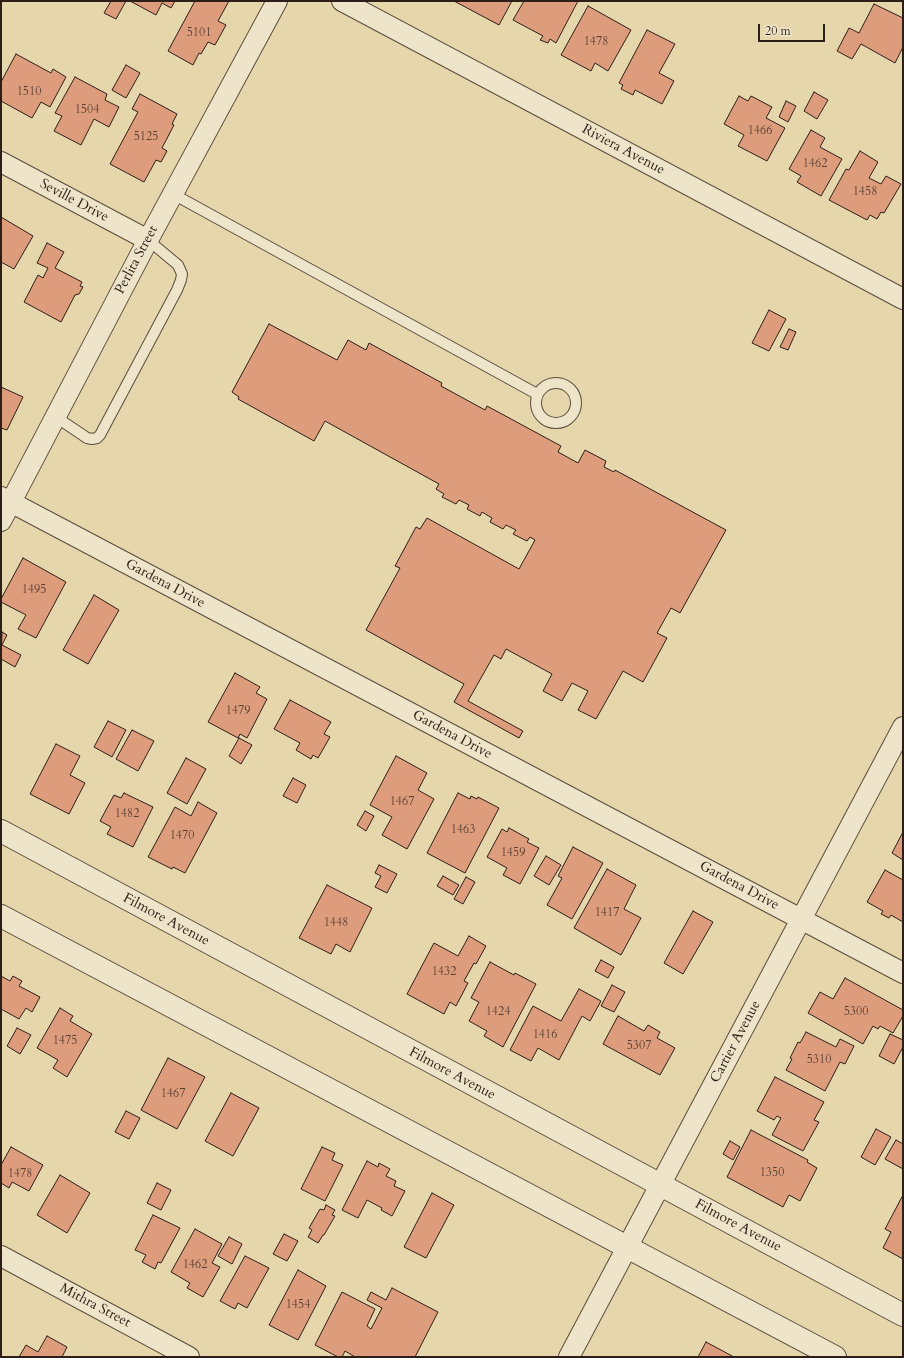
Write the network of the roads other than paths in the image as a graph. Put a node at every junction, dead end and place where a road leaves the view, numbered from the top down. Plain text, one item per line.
1 (277, 1) edge
2 (342, 1) edge
3 (1, 162) edge
4 (173, 194) junction
5 (148, 240) junction
6 (903, 299) edge
7 (537, 394) junction
8 (56, 417) junction
9 (6, 500) edge
10 (1, 521) edge
11 (903, 727) edge
12 (1, 831) edge
13 (1, 916) edge
14 (802, 919) junction
15 (903, 973) edge
16 (660, 1184) junction
17 (626, 1247) junction
18 (1, 1256) edge
19 (903, 1315) edge
20 (189, 1357) edge
21 (569, 1357) edge
22 (835, 1357) edge

1 - 4 street, Perlita Street
2 - 6 street, Riviera Avenue
3 - 5 street, Seville Drive
4 - 5 street, Perlita Street
4 - 7 lane
5 - 8 street, Perlita Street
5 - 8 lane
7 - 7 lane
8 - 9 street, Perlita Street
9 - 10 street, Perlita Street
9 - 14 street, Gardena Drive
11 - 14 street, Cartier Avenue
12 - 16 street, Filmore Avenue
13 - 17 street
14 - 15 street, Gardena Drive
14 - 16 street, Cartier Avenue
16 - 17 street, Cartier Avenue
16 - 19 street, Filmore Avenue
17 - 21 street, Cartier Avenue
17 - 22 street
18 - 20 street, Mithra Street

